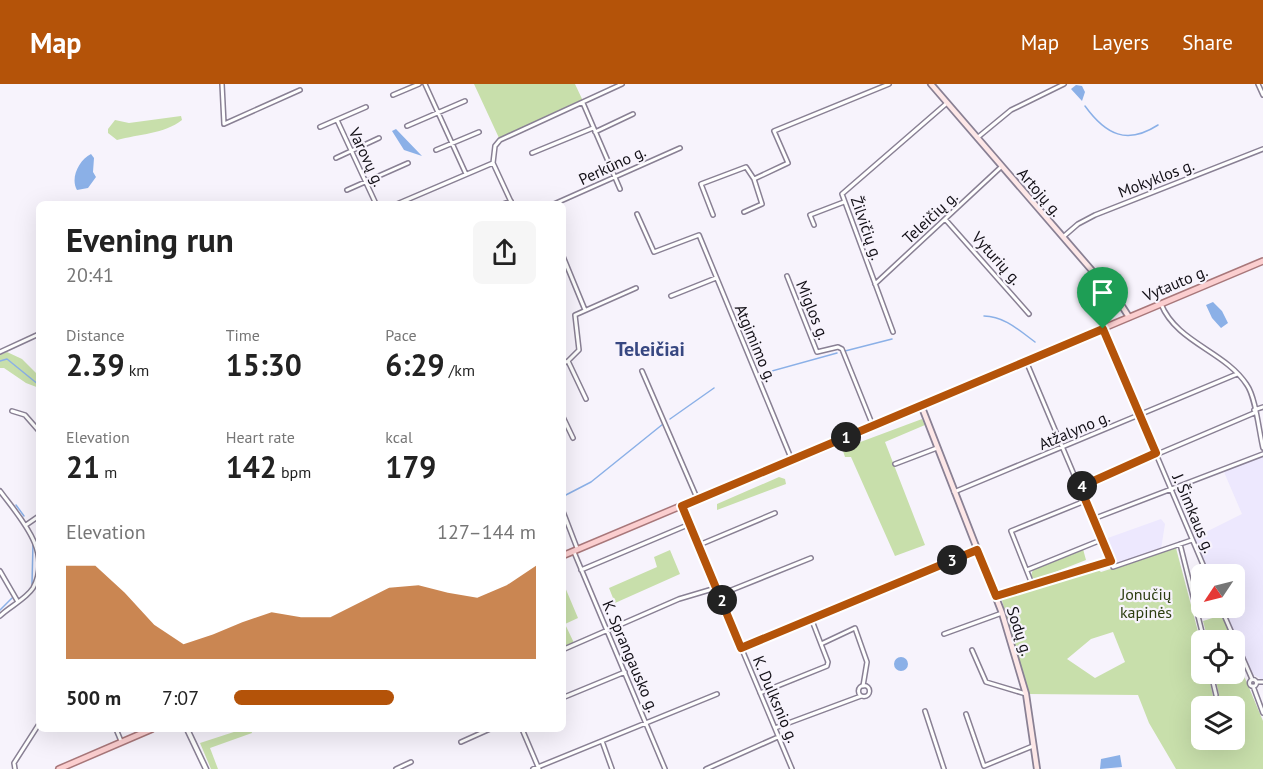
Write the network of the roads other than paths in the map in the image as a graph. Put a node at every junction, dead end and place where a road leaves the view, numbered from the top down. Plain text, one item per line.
1 (228, 84) edge
2 (419, 84) edge
3 (425, 84) edge
4 (622, 84) edge
5 (889, 84) edge
6 (931, 84) edge
7 (1064, 84) edge
8 (1258, 84) edge
9 (222, 85) edge
10 (300, 90) dead end
11 (393, 95) dead end
12 (1263, 95) edge
13 (465, 101) dead end
14 (584, 103) junction
15 (947, 103) junction
16 (366, 107) dead end
17 (438, 113) junction
18 (633, 114) dead end
19 (337, 120) junction
20 (407, 126) dead end
21 (320, 127) dead end
22 (594, 130) junction
23 (479, 132) dead end
24 (379, 138) dead end
25 (977, 138) junction
26 (452, 143) junction
27 (680, 148) dead end
28 (1263, 149) edge
29 (436, 150) dead end
30 (351, 151) junction
31 (532, 153) dead end
32 (336, 158) dead end
33 (408, 163) dead end
34 (492, 164) junction
35 (1001, 167) junction
36 (466, 174) junction
37 (615, 178) junction
38 (754, 179) junction
39 (366, 182) junction
40 (620, 189) dead end
41 (347, 190) dead end
42 (375, 201) edge
43 (404, 201) edge
44 (510, 201) edge
45 (561, 201) edge
46 (844, 202) junction
47 (744, 212) dead end
48 (637, 214) dead end
49 (713, 214) dead end
50 (945, 219) junction
51 (814, 225) dead end
52 (1063, 237) junction
53 (1263, 261) edge
54 (566, 264) edge
55 (786, 276) dead end
56 (716, 278) junction
57 (874, 284) junction
58 (636, 288) dead end
59 (672, 296) dead end
60 (1161, 304) junction
61 (585, 310) junction
62 (1029, 314) dead end
63 (1129, 318) junction
64 (1103, 329) junction
65 (893, 333) dead end
66 (36, 335) edge
67 (0, 352) edge
68 (568, 361) joint
69 (1026, 361) junction
70 (642, 371) dead end
71 (1237, 374) junction
72 (586, 399) dead end
73 (921, 405) junction
74 (1263, 407) edge
75 (12, 411) dead end
76 (1254, 412) junction
77 (1139, 415) junction
78 (566, 423) edge
79 (873, 426) junction
80 (36, 428) edge
81 (573, 438) dead end
82 (937, 448) junction
83 (1063, 448) junction
84 (1263, 448) edge
85 (1156, 453) junction
86 (1263, 454) edge
87 (792, 460) junction
88 (895, 464) dead end
89 (1080, 487) junction
90 (1171, 489) junction
91 (0, 491) edge
92 (954, 492) junction
93 (698, 500) junction
94 (1085, 501) junction
95 (682, 506) junction
96 (775, 513) dead end
97 (36, 518) edge
98 (1093, 519) junction
99 (566, 521) edge
100 (26, 525) junction
101 (690, 525) junction
102 (1101, 540) junction
103 (1192, 540) junction
104 (1180, 544) junction
105 (36, 545) edge
106 (699, 546) junction
107 (977, 550) junction
108 (576, 551) junction
109 (566, 555) edge
110 (811, 558) dead end
111 (1111, 561) junction
112 (1203, 564) edge
113 (581, 570) junction
114 (1027, 570) junction
115 (0, 571) edge
116 (36, 578) edge
117 (1032, 584) junction
118 (717, 588) junction
119 (720, 595) junction
120 (996, 596) junction
121 (18, 602) junction
122 (1002, 613) junction
123 (0, 616) edge
124 (811, 618) junction
125 (1225, 618) edge
126 (1202, 630) edge
127 (608, 631) junction
128 (944, 634) dead end
129 (821, 644) junction
130 (566, 648) edge
131 (741, 648) junction
132 (972, 650) dead end
133 (625, 672) junction
134 (1252, 679) junction
135 (1257, 682) junction
136 (1263, 682) edge
137 (1213, 684) edge
138 (863, 686) junction
139 (1253, 687) junction
140 (858, 690) junction
141 (760, 693) junction
142 (717, 694) dead end
143 (1026, 694) junction
144 (1216, 695) dead end
145 (566, 696) edge
146 (861, 696) junction
147 (849, 698) junction
148 (925, 711) dead end
149 (1263, 713) edge
150 (966, 714) dead end
151 (645, 722) junction
152 (775, 728) junction
153 (36, 729) edge
154 (117, 732) edge
155 (145, 732) edge
156 (188, 732) edge
157 (483, 732) edge
158 (523, 732) edge
159 (778, 737) junction
160 (602, 741) junction
161 (121, 742) junction
162 (461, 742) dead end
163 (1035, 746) junction
164 (411, 762) dead end
165 (538, 768) edge
166 (15, 769) edge
167 (59, 769) edge
168 (206, 769) edge
169 (396, 769) edge
170 (533, 769) edge
171 (612, 769) edge
172 (665, 769) edge
173 (706, 769) edge
174 (792, 769) edge
175 (944, 769) edge
176 (1037, 769) edge

1 - 9 street
2 - 11 street
3 - 17 street
4 - 14 street
5 - 38 street
6 - 15 main road, Artojų g.
7 - 25 street
8 - 12 street
9 - 10 street
13 - 17 street
14 - 22 street
14 - 34 street
15 - 25 main road, Artojų g.
15 - 46 street, Žilvičių g.
16 - 19 street
17 - 20 street
17 - 26 street
18 - 22 street
19 - 21 street
19 - 30 street, Varovų g.
22 - 31 street
22 - 37 street
23 - 26 street
24 - 30 street
25 - 35 main road, Artojų g.
26 - 29 street
26 - 36 street
27 - 37 street, Perkūno g.
28 - 52 street, Mokyklos g.
30 - 32 street
30 - 39 street, Varovų g.
33 - 39 street
34 - 36 street
34 - 44 street
35 - 50 street, Teleičių g.
35 - 52 main road, Artojų g.
36 - 43 street
37 - 40 street
37 - 45 street, Perkūno g.
38 - 47 street
38 - 49 street
39 - 41 street
39 - 42 street, Varovų g.
46 - 51 street
46 - 57 street, Žilvičių g.
48 - 56 street, Atgimimo g.
50 - 57 street, Teleičių g.
50 - 62 street, Vyturių g.
52 - 63 main road, Artojų g.
53 - 60 main road, Vytauto g.
54 - 61 street
55 - 79 street, Miglos g.
56 - 59 street
56 - 87 street, Atgimimo g.
57 - 65 street, Žilvičių g.
58 - 61 street
60 - 63 main road, Vytauto g.
60 - 71 street
61 - 68 street
63 - 64 main road, Vytauto g.
64 - 69 main road, Vytauto g.
64 - 77 street, J. Šimkaus g.
66 - 67 street
68 - 72 street
69 - 73 main road, Vytauto g.
69 - 83 street
70 - 93 street
71 - 76 street
71 - 77 street, Atžalyno g.
73 - 79 main road, Vytauto g.
73 - 82 main road, Sodų g.
74 - 76 street
75 - 80 street
76 - 84 street
76 - 85 street
77 - 83 street, Atžalyno g.
77 - 85 street, J. Šimkaus g.
78 - 81 street
79 - 87 main road, Vytauto g.
82 - 88 street
82 - 92 main road, Sodų g.
83 - 89 street
83 - 92 street, Atžalyno g.
85 - 89 street
85 - 90 street, J. Šimkaus g.
86 - 90 street
87 - 93 main road, Vytauto g.
89 - 94 street
90 - 98 street
90 - 103 street, J. Šimkaus g.
91 - 100 street
92 - 107 main road, Sodų g.
93 - 95 main road, Vytauto g.
94 - 98 street
94 - 114 street
95 - 101 street, K. Dulksnio g.
95 - 108 main road, Vytauto g.
96 - 106 street
97 - 100 street
98 - 102 street
99 - 108 street, K. Sprangausko g.
100 - 105 street
101 - 106 street, K. Dulksnio g.
101 - 113 street
102 - 111 street
102 - 114 street
103 - 104 street
103 - 112 street, J. Šimkaus g.
104 - 111 street
104 - 126 street
106 - 118 street, K. Dulksnio g.
107 - 120 main road, Sodų g.
107 - 124 street
108 - 109 main road, Vytauto g.
108 - 113 street, K. Sprangausko g.
110 - 119 street
111 - 117 street
113 - 127 street, K. Sprangausko g.
114 - 117 street
115 - 121 street
116 - 121 street
117 - 120 street
118 - 119 street, K. Dulksnio g.
118 - 127 street
119 - 131 street, K. Dulksnio g.
120 - 122 main road, Sodų g.
121 - 123 street
122 - 128 street
122 - 143 main road, Sodų g.
124 - 129 street
124 - 131 street
125 - 134 street
127 - 130 street
127 - 133 street, K. Sprangausko g.
129 - 138 street
129 - 141 street
131 - 141 street, K. Dulksnio g.
132 - 143 street
133 - 145 street
133 - 151 street, K. Sprangausko g.
134 - 135 street
134 - 139 street
135 - 136 street
135 - 139 street
137 - 144 street
138 - 140 street
138 - 146 street
139 - 149 street
140 - 146 street
140 - 147 street
141 - 152 street, K. Dulksnio g.
142 - 151 street
143 - 163 main road, Sodų g.
146 - 147 street
147 - 152 street
148 - 175 street
150 - 163 street
151 - 160 street
151 - 172 street, K. Sprangausko g.
152 - 159 street, K. Dulksnio g.
153 - 166 street
154 - 161 street
155 - 161 main road
156 - 168 street
157 - 162 street
158 - 165 street
159 - 173 street
159 - 174 street, K. Dulksnio g.
160 - 165 street
160 - 171 street
161 - 167 main road
163 - 176 main road, Sodų g.
164 - 169 street
165 - 170 street

